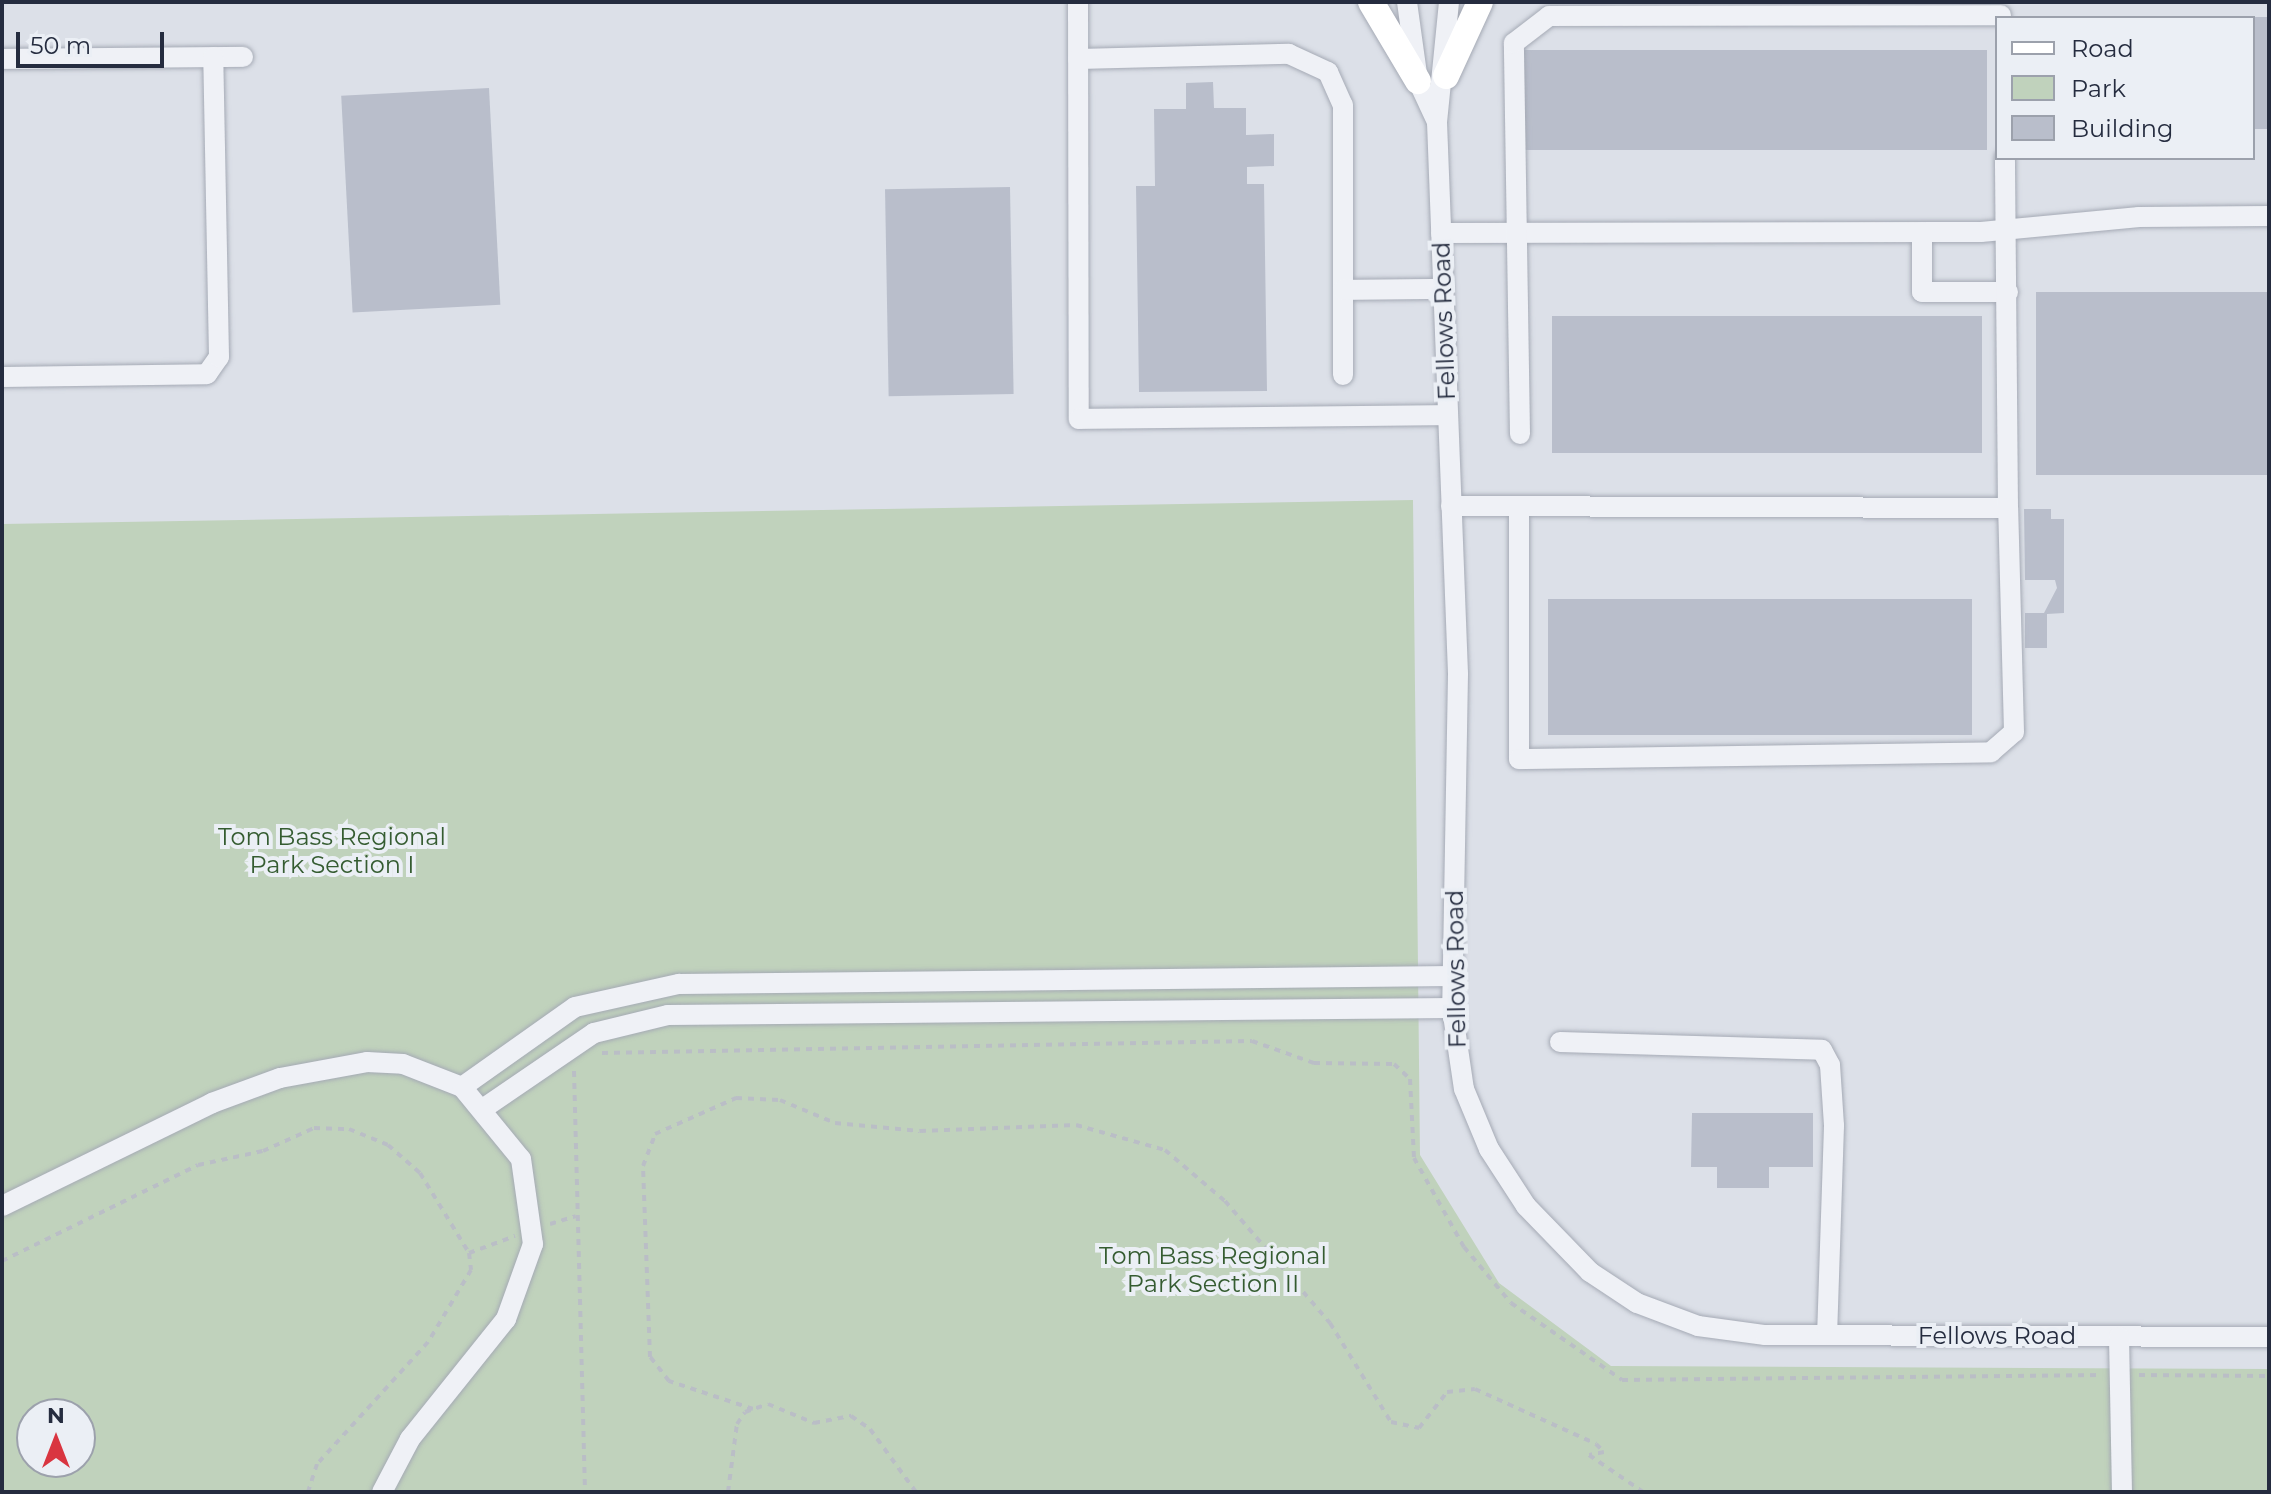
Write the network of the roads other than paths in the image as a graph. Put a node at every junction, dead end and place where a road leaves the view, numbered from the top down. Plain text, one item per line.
1 (1078, 2) edge
2 (1371, 2) edge
3 (1407, 2) edge
4 (1449, 2) edge
5 (1480, 2) edge
6 (2001, 12) edge
7 (213, 57) junction
8 (243, 57) dead end
9 (2, 59) edge
10 (1078, 59) junction
11 (1446, 76) junction
12 (1418, 81) junction
13 (1437, 122) junction
14 (2005, 160) edge
15 (2269, 216) edge
16 (2008, 229) junction
17 (1922, 232) junction
18 (1441, 233) junction
19 (1515, 233) junction
20 (1443, 289) junction
21 (1343, 290) junction
22 (2008, 292) junction
23 (1343, 375) dead end
24 (2, 377) edge
25 (1448, 415) junction
26 (1520, 434) dead end
27 (1451, 506) junction
28 (1519, 507) junction
29 (2008, 508) junction
30 (1453, 976) junction
31 (1055, 980) junction
32 (698, 984) junction
33 (1452, 1008) junction
34 (1055, 1011) junction
35 (699, 1014) junction
36 (1560, 1042) dead end
37 (462, 1087) junction
38 (484, 1108) junction
39 (2, 1206) edge
40 (1827, 1335) junction
41 (2119, 1337) junction
42 (2269, 1337) edge
43 (382, 1492) edge
44 (2122, 1492) edge

1 - 10 street
2 - 12 main road
3 - 12 street, Fellows Road
4 - 11 street, Fellows Road
5 - 11 main road
6 - 19 street
7 - 8 street
7 - 9 street
7 - 24 street
10 - 21 street
10 - 25 street
11 - 13 street, Fellows Road
12 - 13 street, Fellows Road
13 - 18 street, Fellows Road
14 - 16 street
15 - 16 street
16 - 17 street
16 - 22 street
17 - 19 street
17 - 22 street
18 - 19 street
18 - 20 street, Fellows Road
19 - 26 street
20 - 21 street
20 - 25 street, Fellows Road
21 - 23 street
22 - 29 street
25 - 27 street, Fellows Road
27 - 28 street
27 - 30 street, Fellows Road
28 - 29 street
28 - 29 street
30 - 31 street
30 - 33 street, Fellows Road
31 - 32 street
31 - 34 street
32 - 35 street
32 - 37 street
33 - 34 street
33 - 40 street, Fellows Road
34 - 35 street
35 - 38 street
36 - 40 street
37 - 38 street
37 - 39 street
38 - 43 street
40 - 41 street, Fellows Road
41 - 42 street, Fellows Road
41 - 44 street

